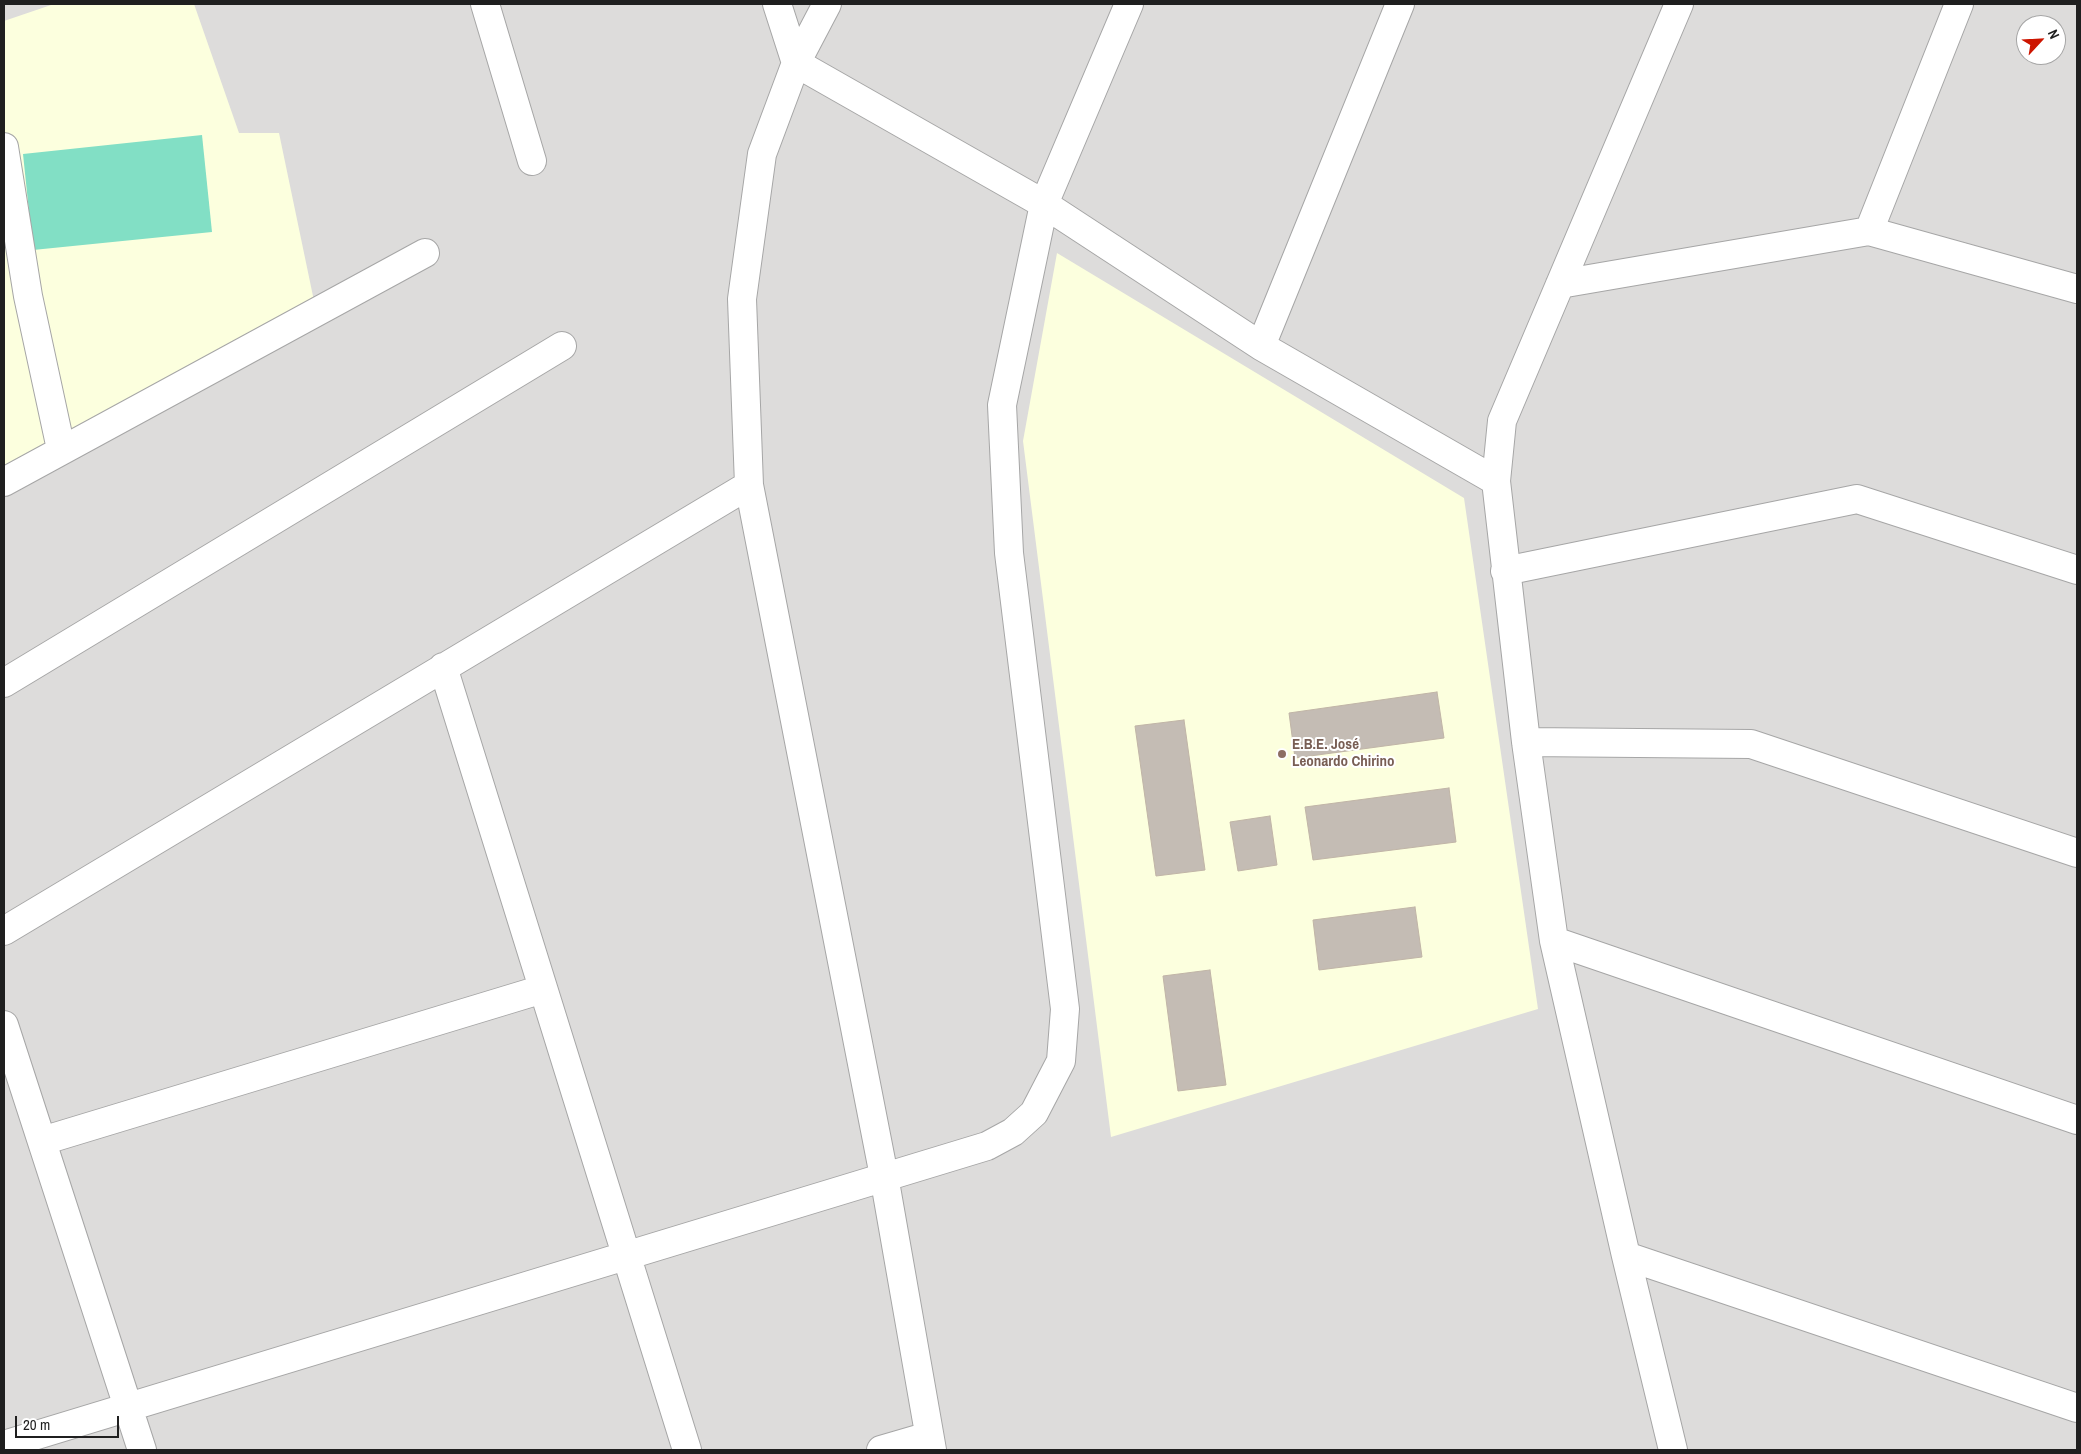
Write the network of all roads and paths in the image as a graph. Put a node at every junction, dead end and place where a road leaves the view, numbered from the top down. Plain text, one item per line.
1 (485, 4) edge
2 (777, 4) edge
3 (827, 4) edge
4 (1129, 4) edge
5 (1400, 4) edge
6 (1680, 4) edge
7 (1959, 4) edge
8 (796, 62) junction
9 (4, 146) edge
10 (532, 161) dead end
11 (1044, 204) junction
12 (1869, 231) junction
13 (425, 253) dead end
14 (1560, 284) junction
15 (2077, 289) edge
16 (562, 346) dead end
17 (1261, 346) junction
18 (61, 449) junction
19 (1496, 481) junction
20 (4, 482) edge
21 (748, 485) junction
22 (1505, 570) junction
23 (2077, 570) edge
24 (443, 667) junction
25 (4, 683) edge
26 (1526, 742) junction
27 (2077, 853) edge
28 (4, 931) edge
29 (1554, 941) junction
30 (543, 989) junction
31 (4, 1025) edge
32 (2077, 1120) edge
33 (42, 1141) junction
34 (884, 1176) junction
35 (626, 1255) junction
36 (1626, 1256) junction
37 (128, 1407) junction
38 (2077, 1408) edge
39 (930, 1443) edge
40 (4, 1445) edge
41 (142, 1450) edge
42 (687, 1450) edge
43 (881, 1450) edge
44 (1673, 1450) edge

1 - 10 street
2 - 8 street
3 - 8 street
4 - 11 street
5 - 17 street
6 - 14 street
7 - 12 street
8 - 11 street
8 - 21 street
9 - 18 street
11 - 17 street
11 - 34 street
12 - 14 street
12 - 15 street
13 - 18 street
14 - 19 street
16 - 25 street
17 - 19 street
18 - 20 street
19 - 22 street
21 - 24 street
21 - 34 street
22 - 23 street
22 - 26 street
24 - 28 street
24 - 30 street
26 - 27 street
26 - 29 street
29 - 32 street
29 - 36 street
30 - 33 street
30 - 35 street
31 - 33 street
33 - 37 street
34 - 35 street
34 - 39 street
35 - 37 street
35 - 42 street
36 - 38 street
36 - 44 street
37 - 40 street
37 - 41 street
39 - 43 street

